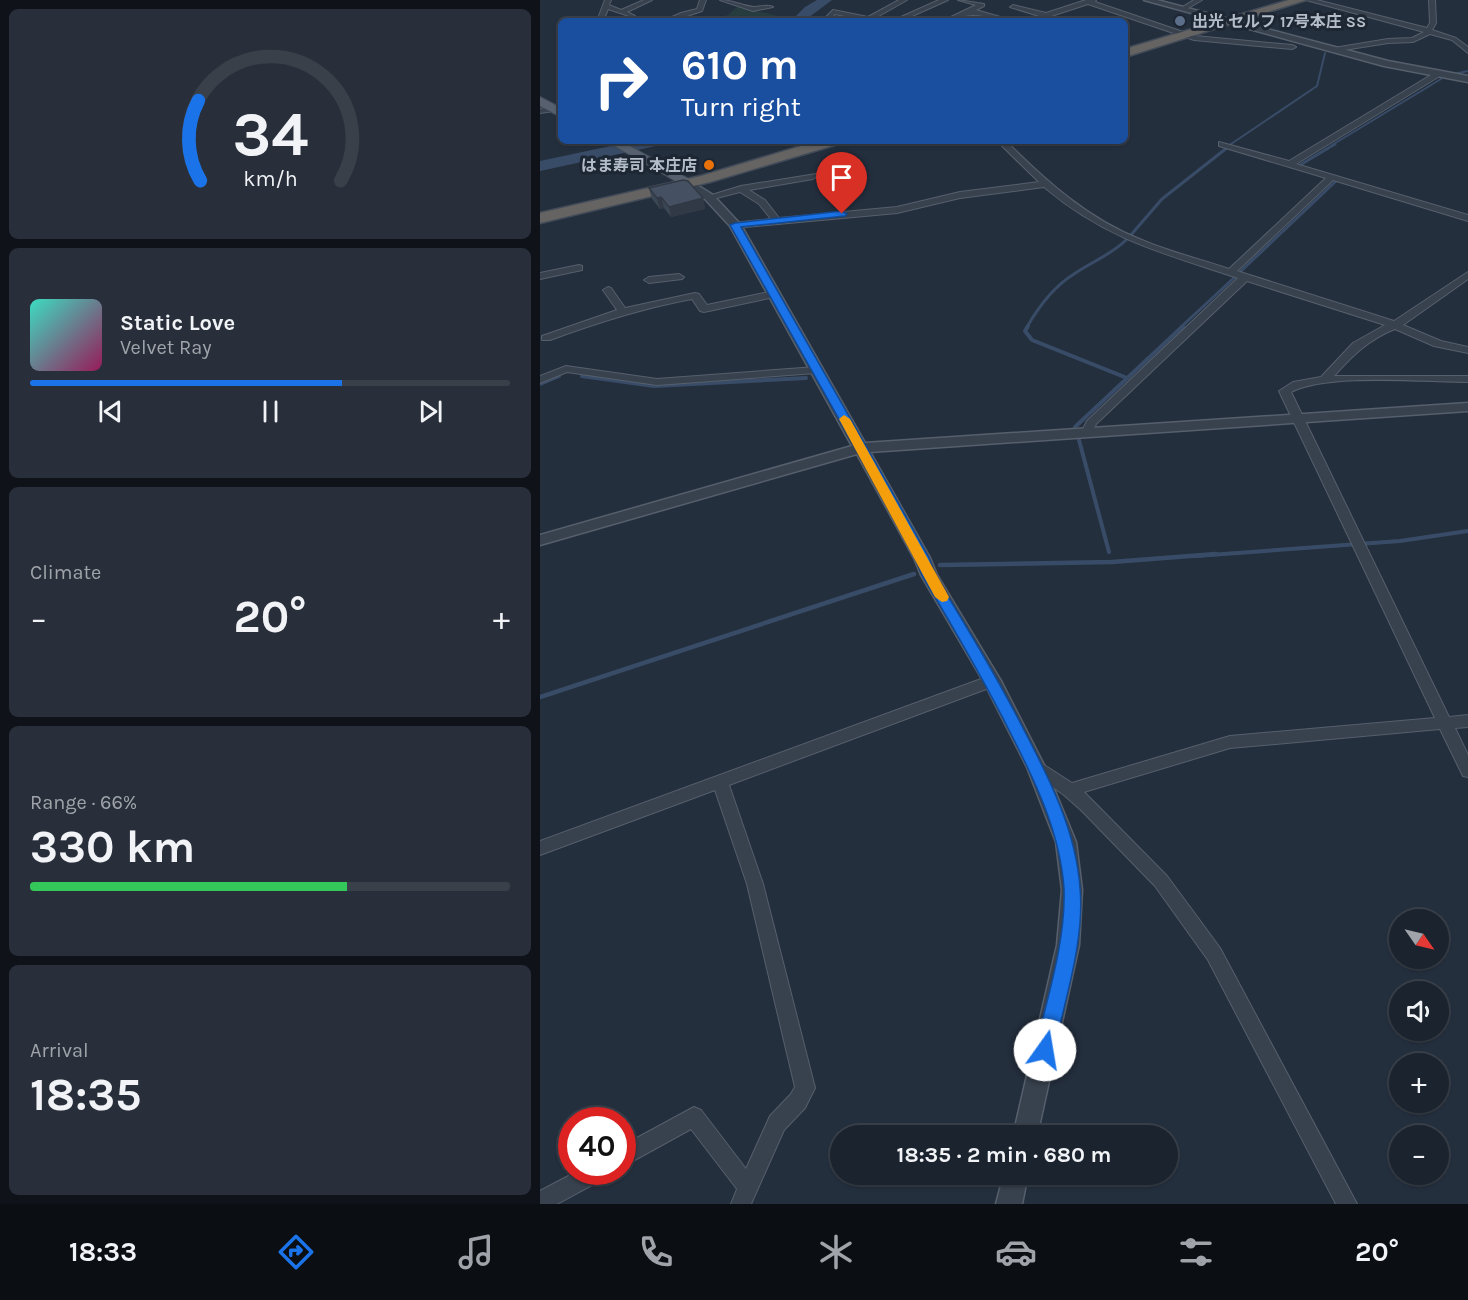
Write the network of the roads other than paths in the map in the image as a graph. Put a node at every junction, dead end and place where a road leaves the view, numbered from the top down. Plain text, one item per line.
1 (649, 0) edge
2 (703, 0) edge
3 (723, 0) edge
4 (904, 0) edge
5 (945, 0) edge
6 (961, 0) edge
7 (1148, 0) edge
8 (1199, 0) edge
9 (1301, 0) edge
10 (1309, 0) edge
11 (1432, 0) edge
12 (1091, 1) edge
13 (607, 3) edge
14 (770, 7) dead end
15 (1013, 7) dead end
16 (1183, 9) junction
17 (970, 11) junction
18 (622, 12) junction
19 (1046, 16) junction
20 (633, 17) dead end
21 (601, 18) edge
22 (673, 18) edge
23 (828, 18) edge
24 (859, 18) edge
25 (871, 18) edge
26 (902, 18) edge
27 (957, 18) edge
28 (999, 18) edge
29 (1039, 18) edge
30 (1229, 22) junction
31 (1428, 32) junction
32 (1185, 35) junction
33 (1292, 47) dead end
34 (1334, 50) junction
35 (1468, 51) edge
36 (1128, 52) edge
37 (1438, 74) junction
38 (1468, 79) edge
39 (540, 101) edge
40 (558, 110) edge
41 (558, 110) edge
42 (540, 111) edge
43 (617, 144) edge
44 (823, 144) edge
45 (1004, 144) edge
46 (1222, 144) dead end
47 (1290, 164) junction
48 (813, 177) dead end
49 (1332, 177) junction
50 (689, 183) junction
51 (1046, 184) junction
52 (741, 189) junction
53 (708, 197) junction
54 (540, 218) edge
55 (1468, 218) edge
56 (776, 220) junction
57 (735, 225) junction
58 (579, 268) dead end
59 (1231, 272) junction
60 (1468, 275) edge
61 (540, 276) edge
62 (1246, 276) junction
63 (679, 277) dead end
64 (663, 279) junction
65 (649, 280) dead end
66 (608, 290) dead end
67 (774, 294) junction
68 (665, 301) junction
69 (622, 311) junction
70 (1395, 325) junction
71 (546, 338) dead end
72 (1468, 350) edge
73 (816, 370) junction
74 (1325, 379) junction
75 (1468, 379) edge
76 (540, 380) edge
77 (1468, 407) edge
78 (1299, 418) junction
79 (1087, 433) junction
80 (862, 448) junction
81 (540, 540) edge
82 (992, 681) junction
83 (1468, 721) edge
84 (1445, 723) junction
85 (1036, 767) junction
86 (1468, 771) edge
87 (720, 782) junction
88 (1070, 790) junction
89 (540, 848) edge
90 (1027, 1125) edge
91 (636, 1149) edge
92 (572, 1185) edge
93 (1013, 1185) edge
94 (745, 1196) edge
95 (540, 1202) edge
96 (1009, 1204) edge
97 (1347, 1204) edge

1 - 18 street
2 - 22 street
3 - 14 street
4 - 25 street
5 - 26 street
6 - 17 street
7 - 16 street
8 - 16 street
9 - 30 highway
10 - 31 street
11 - 31 street
12 - 19 street
12 - 32 street
13 - 18 street
13 - 21 street
15 - 19 street
16 - 30 street
17 - 27 street
17 - 28 street
18 - 20 street
19 - 29 street
23 - 24 street
30 - 32 highway
30 - 34 street
31 - 34 street
31 - 35 street
32 - 33 street
32 - 36 highway
34 - 37 street
37 - 38 street
37 - 47 street
39 - 40 main road
41 - 42 street
43 - 50 main road
44 - 50 highway
45 - 51 street
46 - 47 street
47 - 49 street
48 - 52 street
49 - 55 street
49 - 59 street
50 - 53 street
50 - 54 highway
51 - 56 street
51 - 59 street
52 - 53 street
52 - 56 street
53 - 57 street
56 - 57 street
57 - 67 street
58 - 61 street
59 - 62 street
60 - 70 street
62 - 70 street
62 - 79 street
63 - 64 street
64 - 65 street
64 - 68 street
66 - 69 street
67 - 68 street
67 - 73 street
68 - 69 street
69 - 71 street
70 - 72 street
70 - 74 street
73 - 76 street
73 - 80 street
74 - 75 street
74 - 78 street
77 - 78 street
78 - 79 street
78 - 84 street
79 - 80 street
80 - 81 street
80 - 82 street
82 - 85 street
82 - 87 street
83 - 84 street
84 - 86 street
84 - 88 street
85 - 88 street
85 - 90 street
87 - 89 street
87 - 94 street
88 - 97 street
91 - 94 street
92 - 95 street
93 - 96 street

